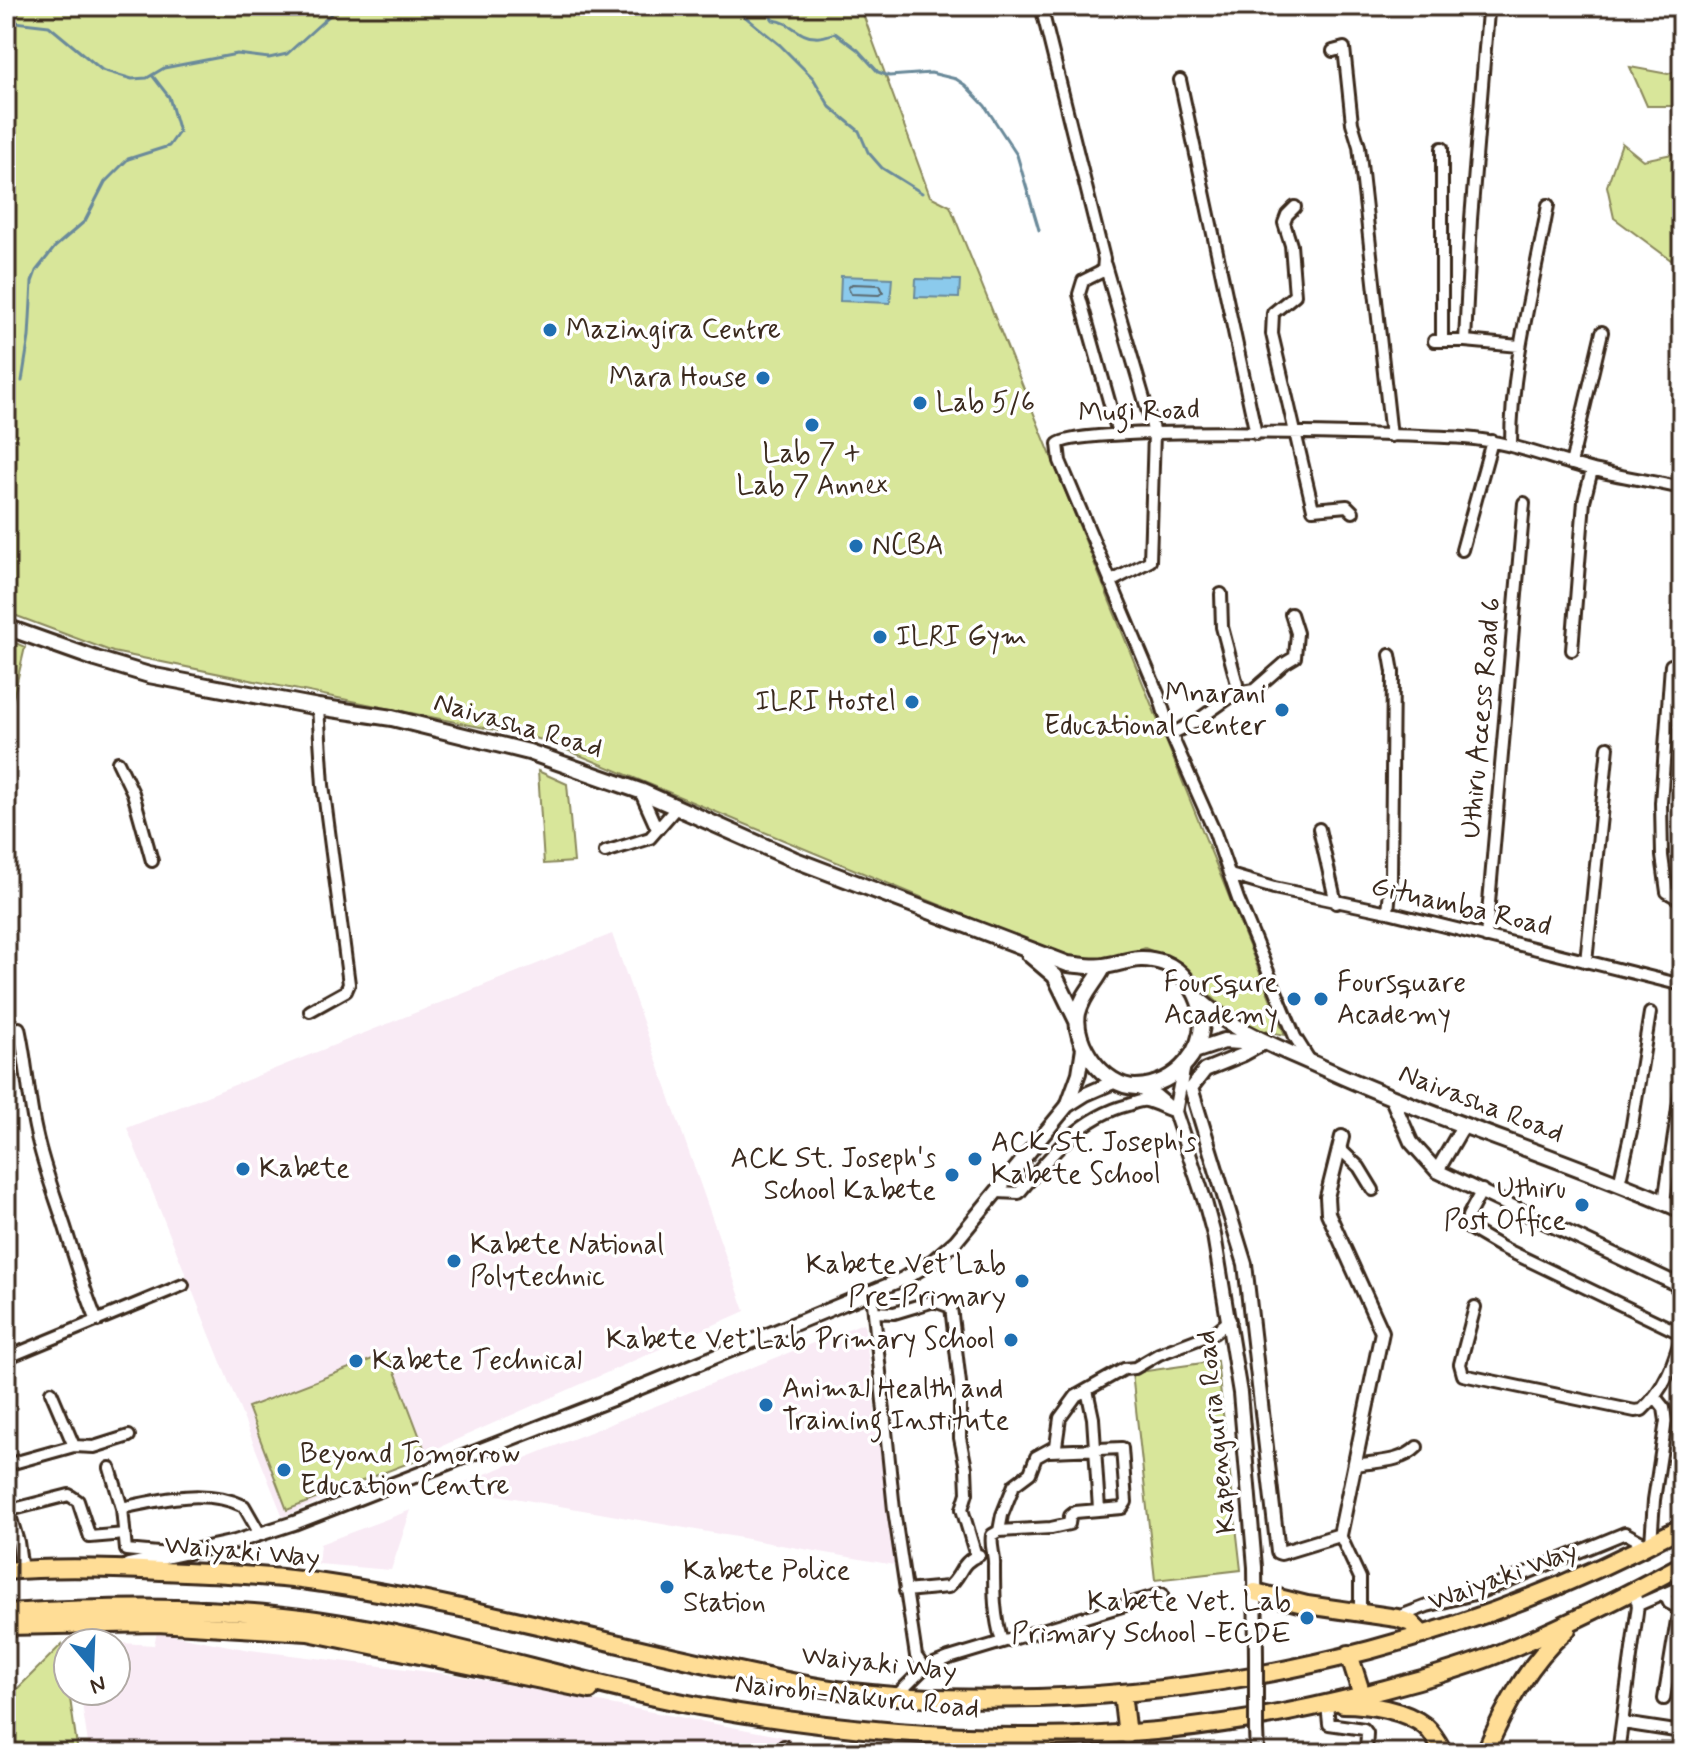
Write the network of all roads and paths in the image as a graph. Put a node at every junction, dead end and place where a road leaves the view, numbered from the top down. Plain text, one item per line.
1 (1041, 6) edge
2 (1488, 12) dead end
3 (1333, 51) dead end
4 (1180, 80) dead end
5 (1489, 86) dead end
6 (1442, 148) dead end
7 (1548, 205) dead end
8 (1295, 207) dead end
9 (1472, 230) junction
10 (1105, 265) junction
11 (1602, 332) dead end
12 (1465, 341) junction
13 (1519, 346) junction
14 (1118, 433) junction
15 (1154, 433) junction
16 (1256, 434) junction
17 (1294, 434) junction
18 (1391, 436) junction
19 (1492, 441) junction
20 (1511, 444) junction
21 (1571, 464) junction
22 (1592, 470) junction
23 (1682, 488) edge
24 (1524, 503) dead end
25 (1353, 512) dead end
26 (1462, 550) dead end
27 (1110, 582) junction
28 (1221, 594) dead end
29 (1291, 614) dead end
30 (6, 627) edge
31 (1572, 650) dead end
32 (1390, 655) dead end
33 (1671, 665) dead end
34 (1236, 693) junction
35 (318, 707) junction
36 (1171, 734) junction
37 (1608, 747) dead end
38 (118, 762) dead end
39 (640, 791) junction
40 (677, 807) junction
41 (657, 829) junction
42 (1319, 829) dead end
43 (605, 852) dead end
44 (152, 861) dead end
45 (1230, 875) junction
46 (1682, 901) edge
47 (1336, 903) junction
48 (1388, 912) junction
49 (996, 937) junction
50 (1486, 937) junction
51 (1586, 962) junction
52 (1104, 966) junction
53 (1682, 985) edge
54 (1199, 999) junction
55 (310, 1011) dead end
56 (1650, 1013) dead end
57 (1077, 1021) junction
58 (19, 1028) dead end
59 (1267, 1044) junction
60 (1083, 1048) junction
61 (1197, 1050) junction
62 (1310, 1062) junction
63 (1184, 1065) junction
64 (1116, 1081) junction
65 (1682, 1082) edge
66 (1136, 1087) junction
67 (1392, 1099) junction
68 (1067, 1106) junction
69 (1175, 1112) junction
70 (1463, 1126) junction
71 (1341, 1142) joint
72 (1437, 1171) junction
73 (1619, 1184) junction
74 (1373, 1190) dead end
75 (1482, 1190) junction
76 (998, 1192) junction
77 (1664, 1202) junction
78 (1682, 1210) edge
79 (1235, 1229) junction
80 (1214, 1235) junction
81 (183, 1285) dead end
82 (872, 1293) junction
83 (1682, 1293) edge
84 (1475, 1307) dead end
85 (875, 1312) junction
86 (1230, 1320) junction
87 (97, 1321) junction
88 (1682, 1334) edge
89 (6, 1357) edge
90 (1678, 1363) edge
91 (1087, 1390) junction
92 (51, 1392) dead end
93 (1656, 1398) junction
94 (129, 1436) dead end
95 (74, 1446) junction
96 (1417, 1447) dead end
97 (1095, 1450) junction
98 (1050, 1451) junction
99 (6, 1465) edge
100 (1355, 1465) junction
101 (110, 1468) dead end
102 (7, 1508) edge
103 (122, 1508) junction
104 (1099, 1509) junction
105 (1682, 1527) edge
106 (999, 1531) junction
107 (125, 1534) junction
108 (260, 1534) junction
109 (1340, 1535) junction
110 (1650, 1544) junction
111 (990, 1547) junction
112 (177, 1555) junction
113 (976, 1556) junction
114 (1682, 1565) edge
115 (109, 1568) junction
116 (14, 1570) edge
117 (1682, 1586) edge
118 (905, 1591) junction
119 (1255, 1592) junction
120 (1162, 1594) dead end
121 (1665, 1594) junction
122 (1636, 1598) junction
123 (6, 1613) edge
124 (1360, 1613) junction
125 (1580, 1617) junction
126 (1397, 1618) junction
127 (6, 1626) edge
128 (1423, 1635) junction
129 (1002, 1642) junction
130 (1349, 1654) junction
131 (924, 1668) junction
132 (627, 1691) junction
133 (1122, 1693) junction
134 (897, 1695) junction
135 (1362, 1695) junction
136 (1664, 1699) dead end
137 (1327, 1705) junction
138 (1623, 1723) junction
139 (1682, 1732) edge
140 (1127, 1735) junction
141 (1257, 1752) edge
142 (1366, 1753) edge
143 (1444, 1753) edge
144 (1485, 1753) edge
145 (1618, 1753) edge

1 - 10 street
2 - 9 street
3 - 18 street
4 - 16 street
5 - 9 street
6 - 12 street
7 - 13 street
8 - 17 street
9 - 12 street
10 - 14 street
10 - 15 street
11 - 21 street
12 - 13 street
13 - 20 street
14 - 15 street, Mugi Road
14 - 27 street, Mugi Road
15 - 16 street, Mugi Road
15 - 27 street
16 - 17 street, Mugi Road
17 - 18 street, Mugi Road
17 - 25 street
18 - 19 street, Mugi Road
19 - 20 street, Mugi Road
19 - 26 street
20 - 21 street, Mugi Road
21 - 22 street, Mugi Road
22 - 23 street, Mugi Road
22 - 31 street
24 - 50 street, Uthiru Access Road 6
27 - 36 street, Mugi Road
28 - 34 street
29 - 34 street
30 - 35 main road, Naivasha Road
32 - 48 street
33 - 46 street
34 - 36 street
35 - 39 main road, Naivasha Road
35 - 55 street
36 - 45 street, Mugi Road
37 - 51 street
38 - 44 street
39 - 40 main road, Naivasha Road
39 - 41 street
40 - 41 street
40 - 49 main road, Naivasha Road
41 - 43 street
42 - 47 street
45 - 47 street, Gituamba Road
45 - 62 street, Mugi Road
47 - 48 street, Gituamba Road
48 - 50 street, Gituamba Road
49 - 52 main road, Naivasha Road
49 - 57 main road, Naivasha Road
50 - 51 street, Gituamba Road
51 - 53 street, Gituamba Road
52 - 54 main road
52 - 57 main road
54 - 59 main road
54 - 61 main road
56 - 73 street
57 - 60 main road
58 - 87 street
59 - 61 main road
59 - 62 main road, Naivasha Road
59 - 79 street
60 - 64 main road
60 - 68 street
61 - 63 main road
62 - 67 main road, Naivasha Road
63 - 66 main road
63 - 69 street, Kapenguria Road
64 - 66 main road
64 - 68 street
65 - 77 street
66 - 69 street
67 - 70 main road, Naivasha Road
67 - 72 street
68 - 76 street
69 - 76 street
69 - 80 street, Kapenguria Road
70 - 72 street
70 - 73 main road, Naivasha Road
71 - 74 street
71 - 100 street
72 - 75 street
73 - 77 main road, Naivasha Road
75 - 83 street
75 - 88 street
76 - 82 street
77 - 78 main road, Naivasha Road
79 - 80 street
79 - 109 street
80 - 86 street, Kapenguria Road
81 - 87 street
82 - 85 street
82 - 108 street
84 - 93 street
85 - 113 street
85 - 118 street
86 - 91 street
86 - 119 street, Kapenguria Road
87 - 89 street
88 - 90 street
90 - 93 street
91 - 97 street
91 - 98 street
92 - 95 street
93 - 110 street
94 - 95 street
95 - 99 street
96 - 100 street
97 - 98 street
97 - 104 street
97 - 104 street
98 - 106 street
100 - 109 street
101 - 103 street
102 - 107 street
102 - 116 street
103 - 107 street
103 - 108 street
104 - 106 street
105 - 110 highway, Waiyaki Way
106 - 111 street
107 - 112 street
108 - 112 street
109 - 124 street
110 - 126 street
110 - 128 highway, Waiyaki Way
111 - 113 street
111 - 129 street
112 - 115 street
113 - 118 street
114 - 122 highway, Nairobi-Nakuru Road
115 - 116 highway, Waiyaki Way
115 - 134 highway, Waiyaki Way
117 - 121 street
118 - 131 street
119 - 124 highway
119 - 141 street, Kapenguria Road, bridge
120 - 129 street
121 - 122 street
121 - 136 street
122 - 125 highway, Nairobi-Nakuru Road
122 - 138 street
123 - 132 highway, Nairobi-Nakuru Road
124 - 126 highway
125 - 135 highway, Nairobi-Nakuru Road
125 - 144 highway
126 - 128 highway
127 - 132 highway
128 - 130 highway, Waiyaki Way
129 - 131 street
130 - 133 highway, Waiyaki Way
130 - 135 highway
131 - 134 street
132 - 140 highway, Nairobi-Nakuru Road
133 - 134 highway, Waiyaki Way
133 - 140 highway
135 - 137 highway, Nairobi-Nakuru Road
137 - 140 highway, Nairobi-Nakuru Road
137 - 142 street
137 - 143 highway
138 - 139 street
138 - 145 street

